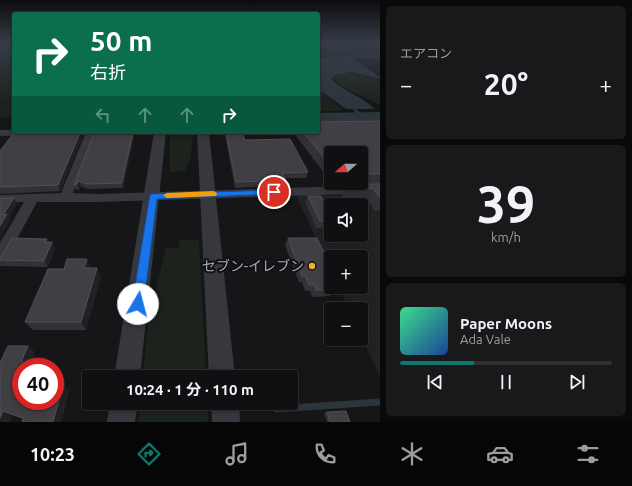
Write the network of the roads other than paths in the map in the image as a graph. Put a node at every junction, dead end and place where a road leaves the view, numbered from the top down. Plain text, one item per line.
1 (0, 133) edge
2 (12, 133) edge
3 (90, 134) edge
4 (160, 134) edge
5 (203, 134) edge
6 (380, 189) edge
7 (207, 194) junction
8 (153, 196) junction
9 (65, 197) junction
10 (33, 198) junction
11 (0, 199) edge
12 (0, 257) edge
13 (128, 370) edge
14 (221, 370) edge
15 (123, 410) edge
16 (225, 410) edge
17 (121, 422) edge
18 (226, 422) edge

1 - 2 street
3 - 9 street
4 - 8 street
5 - 7 street
6 - 7 street
7 - 8 street
7 - 14 street
8 - 9 street
8 - 13 street
9 - 10 street
10 - 11 street
10 - 12 street
15 - 17 street
16 - 18 street

